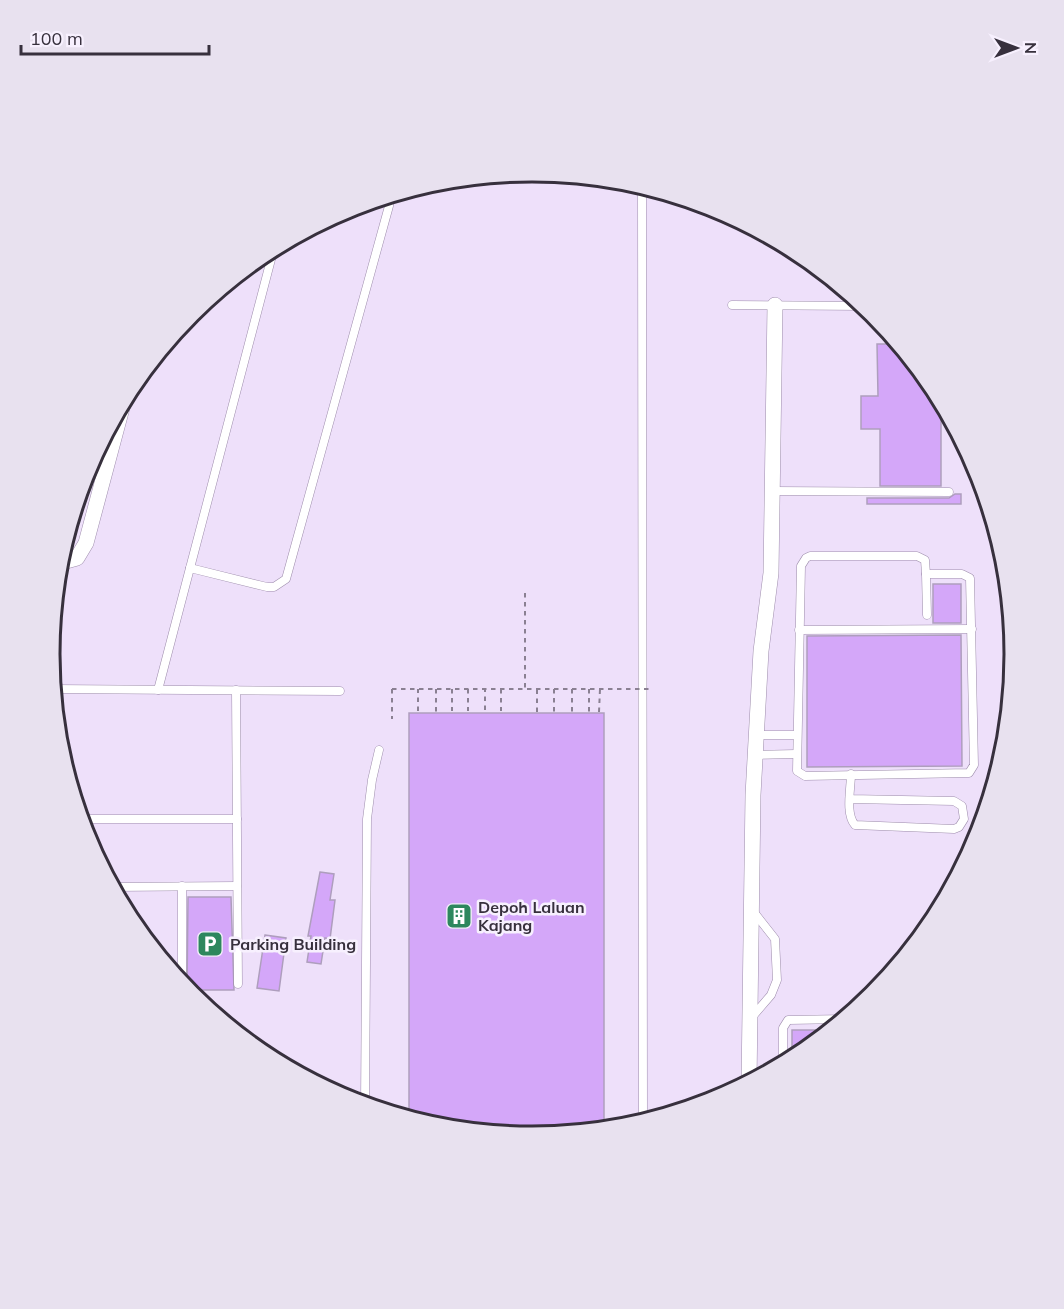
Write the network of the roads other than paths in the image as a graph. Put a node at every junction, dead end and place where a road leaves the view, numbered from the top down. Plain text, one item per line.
1 (642, 196) edge
2 (389, 205) edge
3 (270, 262) edge
4 (732, 305) dead end
5 (775, 306) junction
6 (850, 306) edge
7 (115, 434) edge
8 (773, 491) junction
9 (949, 492) dead end
10 (70, 560) edge
11 (190, 568) junction
12 (926, 574) junction
13 (927, 615) dead end
14 (972, 629) junction
15 (799, 630) junction
16 (61, 689) edge
17 (158, 690) junction
18 (236, 690) junction
19 (340, 691) dead end
20 (755, 735) junction
21 (797, 735) junction
22 (380, 750) dead end
23 (796, 754) junction
24 (755, 755) junction
25 (851, 774) junction
26 (850, 799) junction
27 (90, 819) edge
28 (237, 819) junction
29 (182, 886) junction
30 (237, 886) junction
31 (121, 887) edge
32 (752, 910) junction
33 (182, 971) edge
34 (238, 984) dead end
35 (752, 1017) junction
36 (831, 1019) edge
37 (783, 1054) edge
38 (749, 1073) edge
39 (365, 1096) edge
40 (643, 1113) edge

1 - 40 lane
2 - 11 lane
3 - 11 lane
4 - 5 lane
5 - 6 lane
5 - 8 street
7 - 10 street
8 - 9 lane
8 - 20 street
11 - 17 lane
12 - 13 lane
12 - 14 lane
12 - 15 lane
14 - 15 lane
14 - 25 lane
15 - 21 lane
16 - 17 lane
17 - 18 lane
18 - 19 lane
18 - 28 lane
20 - 21 lane
20 - 24 street
21 - 23 lane
22 - 39 lane
23 - 24 lane
23 - 25 lane
24 - 32 street
25 - 26 lane
26 - 26 lane
27 - 28 lane
28 - 30 lane
29 - 30 lane
29 - 31 lane
29 - 33 lane
30 - 34 lane
32 - 35 street
32 - 35 lane
35 - 38 street
36 - 37 lane

